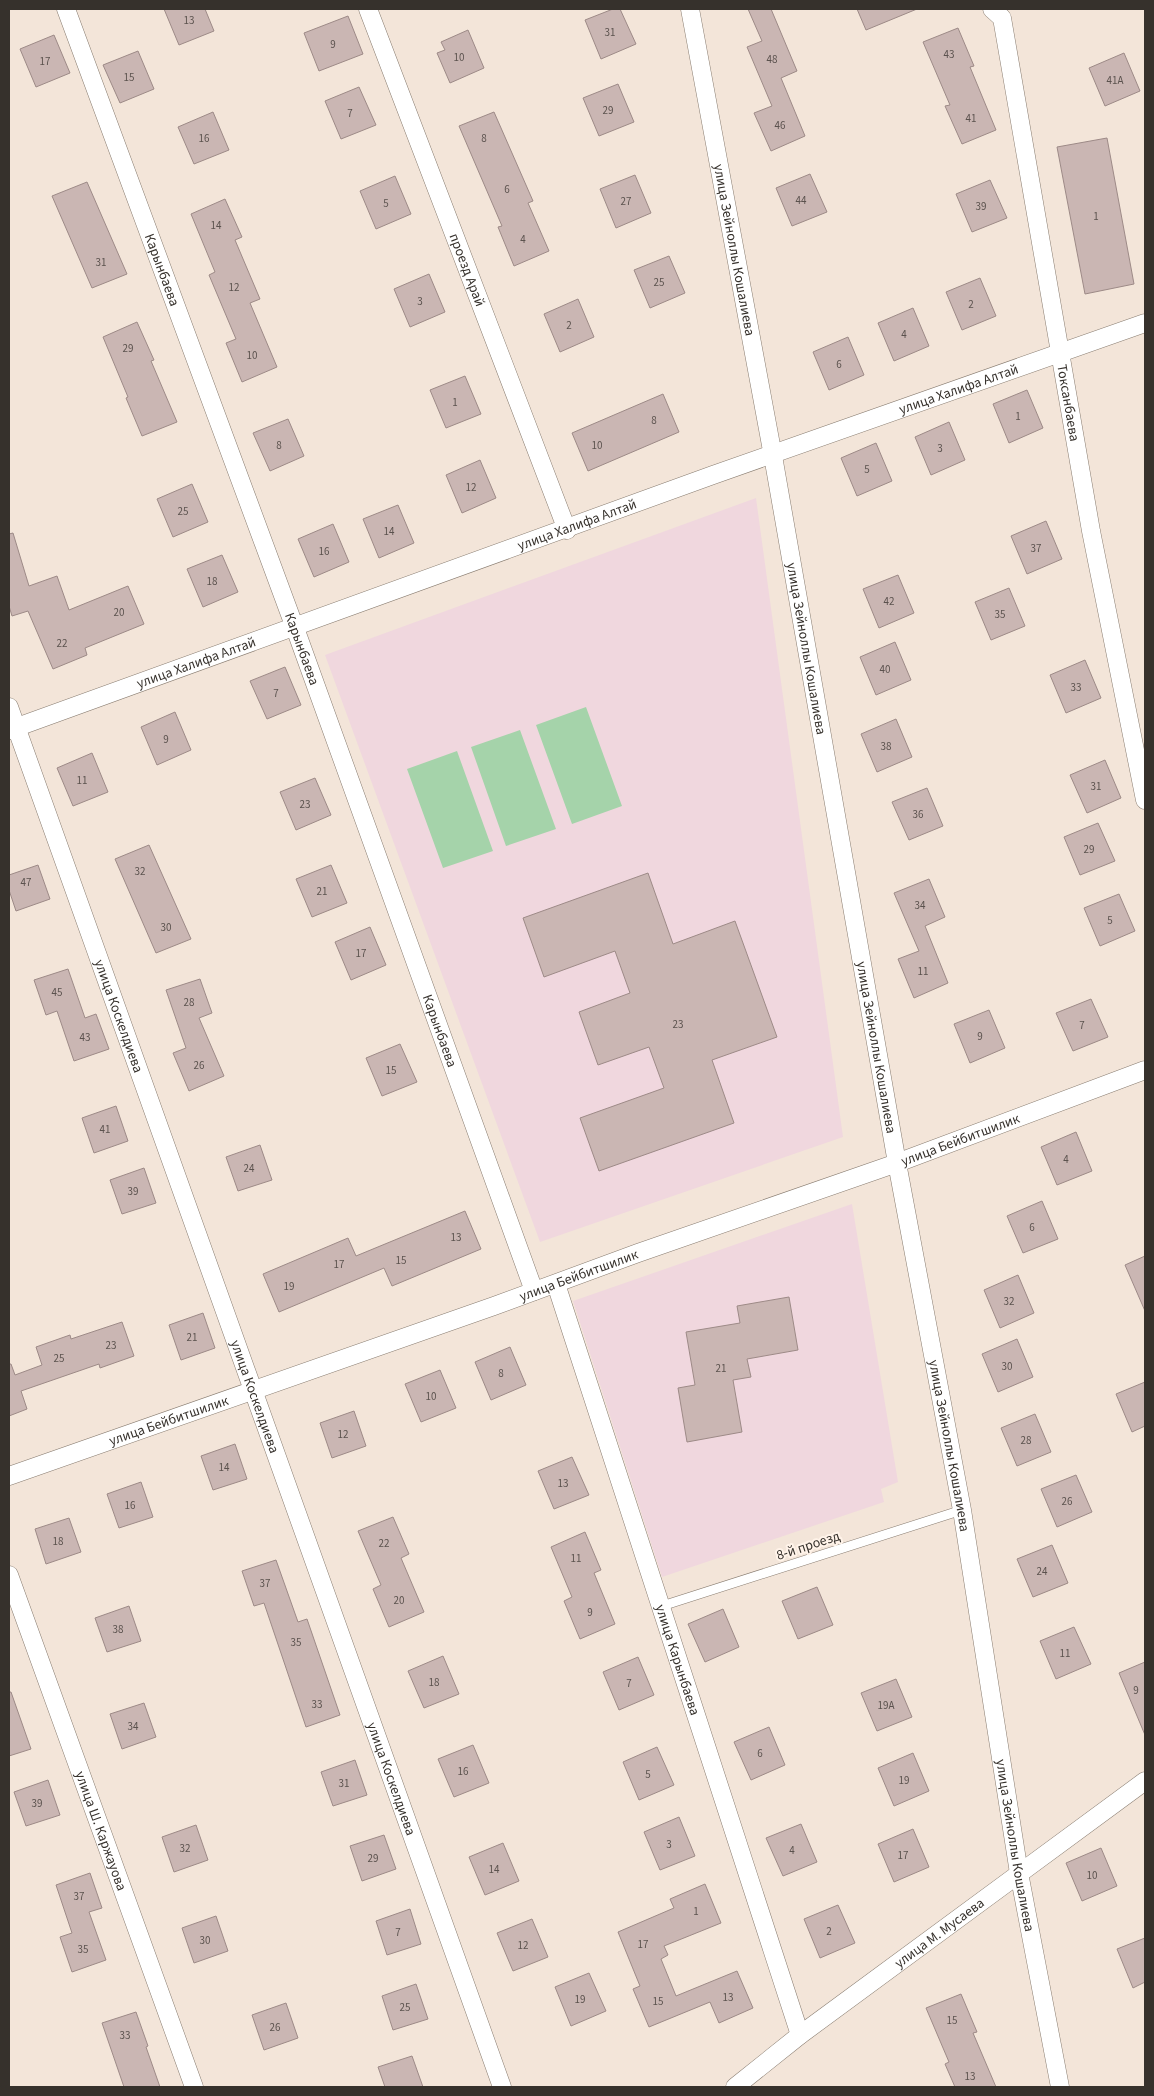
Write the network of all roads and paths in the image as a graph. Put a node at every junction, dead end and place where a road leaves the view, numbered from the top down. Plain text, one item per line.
1 (66, 9) edge
2 (368, 9) edge
3 (690, 9) edge
4 (992, 9) edge
5 (1145, 323) edge
6 (1062, 354) junction
7 (772, 456) junction
8 (567, 530) junction
9 (295, 628) junction
10 (9, 707) edge
11 (13, 729) edge
12 (1145, 800) edge
13 (1145, 1070) edge
14 (897, 1163) junction
15 (556, 1284) junction
16 (534, 1291) junction
17 (253, 1391) junction
18 (9, 1476) edge
19 (962, 1510) junction
20 (9, 1575) edge
21 (662, 1606) junction
22 (1145, 1781) edge
23 (1019, 1873) junction
24 (800, 2035) junction
25 (194, 2087) edge
26 (502, 2087) edge
27 (735, 2087) edge
28 (1060, 2087) edge

1 - 9 street, Карынбаева
2 - 8 street, проезд Арай
3 - 7 street, улица Зейноллы Кошалиева
4 - 6 street, Токсанбаева
5 - 6 street, улица Халифа Алтай
6 - 7 street, улица Халифа Алтай
6 - 12 street, Токсанбаева
7 - 8 street, улица Халифа Алтай
7 - 14 street, улица Зейноллы Кошалиева
8 - 9 street, улица Халифа Алтай
9 - 11 street, улица Халифа Алтай
9 - 16 street, Карынбаева
10 - 11 street, улица Коскелдиева
11 - 17 street, улица Коскелдиева
13 - 14 street, улица Бейбитшилик
14 - 15 street, улица Бейбитшилик
14 - 19 street, улица Зейноллы Кошалиева
15 - 16 street, улица Бейбитшилик
15 - 21 street, улица Карынбаева
16 - 17 street, улица Бейбитшилик
17 - 18 street, улица Бейбитшилик
17 - 26 street, улица Коскелдиева
19 - 21 lane, 8-й проезд
19 - 23 street, улица Зейноллы Кошалиева
20 - 25 street, улица Ш. Каржауова
21 - 24 street, улица Карынбаева
22 - 23 street, улица М. Мусаева
23 - 24 street, улица М. Мусаева
23 - 28 street, улица Зейноллы Кошалиева
24 - 27 street, улица М. Мусаева

